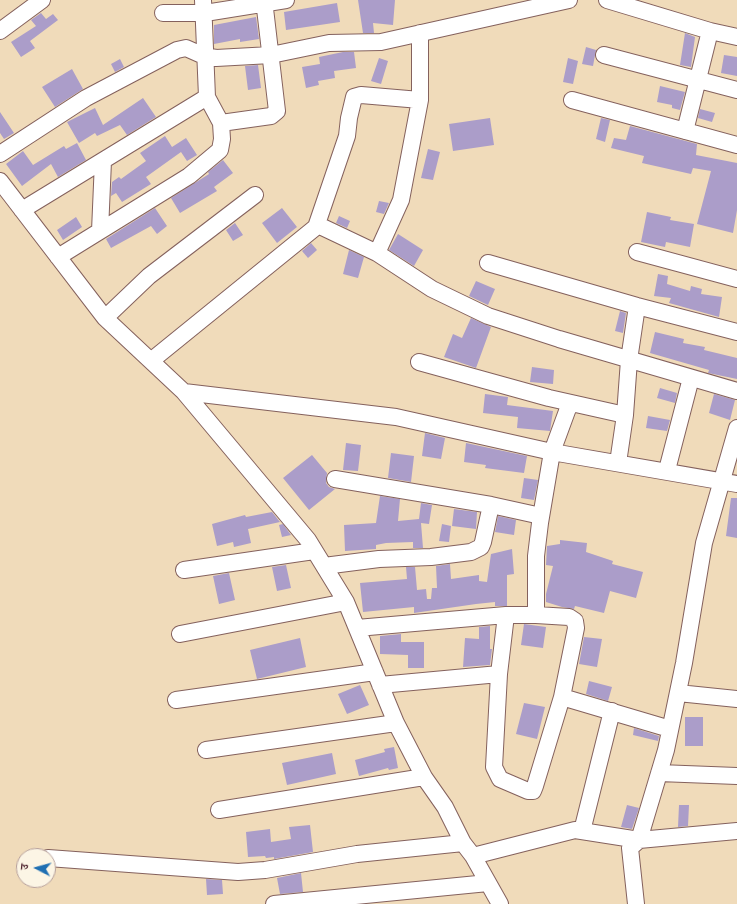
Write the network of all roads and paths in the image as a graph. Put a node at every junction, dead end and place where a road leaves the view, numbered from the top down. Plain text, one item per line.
1 (42, 0) edge
2 (286, 0) edge
3 (569, 0) edge
4 (607, 0) edge
5 (265, 2) edge
6 (546, 3) edge
7 (204, 6) edge
8 (163, 13) dead end
9 (0, 31) edge
10 (710, 31) junction
11 (420, 33) junction
12 (737, 37) edge
13 (272, 55) junction
14 (604, 55) dead end
15 (204, 56) junction
16 (697, 79) junction
17 (737, 90) edge
18 (207, 97) junction
19 (420, 100) junction
20 (572, 100) dead end
21 (222, 123) junction
22 (685, 131) junction
23 (737, 145) edge
24 (0, 154) edge
25 (103, 161) junction
26 (0, 181) edge
27 (255, 195) dead end
28 (22, 210) junction
29 (318, 225) junction
30 (100, 231) junction
31 (637, 252) dead end
32 (377, 253) junction
33 (58, 257) junction
34 (488, 263) dead end
35 (737, 279) edge
36 (637, 306) junction
37 (105, 318) junction
38 (737, 332) edge
39 (152, 360) junction
40 (629, 360) junction
41 (419, 362) dead end
42 (691, 378) junction
43 (737, 391) edge
44 (184, 392) junction
45 (570, 403) junction
46 (625, 415) junction
47 (737, 428) edge
48 (552, 452) junction
49 (618, 463) junction
50 (667, 470) junction
51 (335, 479) dead end
52 (730, 483) edge
53 (492, 505) junction
54 (541, 516) junction
55 (314, 550) junction
56 (324, 566) junction
57 (184, 570) dead end
58 (346, 602) junction
59 (506, 615) junction
60 (536, 615) junction
61 (357, 628) junction
62 (180, 634) dead end
63 (499, 674) junction
64 (377, 678) junction
65 (678, 693) junction
66 (562, 697) junction
67 (737, 699) edge
68 (176, 700) dead end
69 (612, 711) junction
70 (396, 723) junction
71 (670, 729) junction
72 (206, 750) dead end
73 (659, 773) junction
74 (737, 776) edge
75 (424, 777) junction
76 (220, 810) dead end
77 (582, 830) junction
78 (737, 831) edge
79 (639, 840) junction
80 (463, 843) junction
81 (473, 856) junction
82 (56, 859) edge
83 (488, 883) junction
84 (274, 904) edge
85 (500, 904) edge
86 (636, 904) edge

1 - 9 street
2 - 5 street
3 - 6 street
4 - 10 street
5 - 7 street
5 - 13 street
6 - 11 street
7 - 8 street
7 - 15 street
10 - 12 street
10 - 16 street
11 - 13 street
11 - 19 street
13 - 15 street
13 - 21 street
14 - 16 street
15 - 18 street
15 - 24 street
16 - 17 street
16 - 22 street
18 - 21 street
18 - 25 street
19 - 29 street
19 - 32 street
20 - 22 street
21 - 30 street
22 - 23 street
25 - 28 street
25 - 30 street
26 - 28 street
27 - 37 street
28 - 33 street
29 - 32 street
29 - 39 street
30 - 33 street
31 - 35 street
32 - 40 street
33 - 37 street
34 - 36 street
36 - 38 street
36 - 40 street
37 - 39 street
39 - 44 street
40 - 42 street
40 - 46 street
41 - 45 street
42 - 43 street
42 - 50 street
44 - 48 street
44 - 55 street
45 - 46 street
45 - 48 street
46 - 49 street
47 - 52 street
48 - 49 street
48 - 54 street
49 - 50 street
50 - 52 street
51 - 53 street
52 - 65 street
53 - 54 street
53 - 56 street
54 - 60 street
55 - 56 street
55 - 57 street
56 - 58 street
58 - 61 street
58 - 62 street
59 - 60 street
59 - 61 street
59 - 63 street
60 - 66 street
61 - 64 street
63 - 64 street
63 - 66 street
64 - 68 street
64 - 70 street
65 - 67 street
65 - 71 street
66 - 69 street
69 - 71 street
69 - 77 street
70 - 72 street
70 - 75 street
71 - 73 street
73 - 74 street
73 - 79 street
75 - 76 street
75 - 80 street
77 - 79 street
77 - 81 street
78 - 79 street
79 - 86 street
80 - 81 street
80 - 82 street
81 - 83 street
83 - 84 street
83 - 85 street

